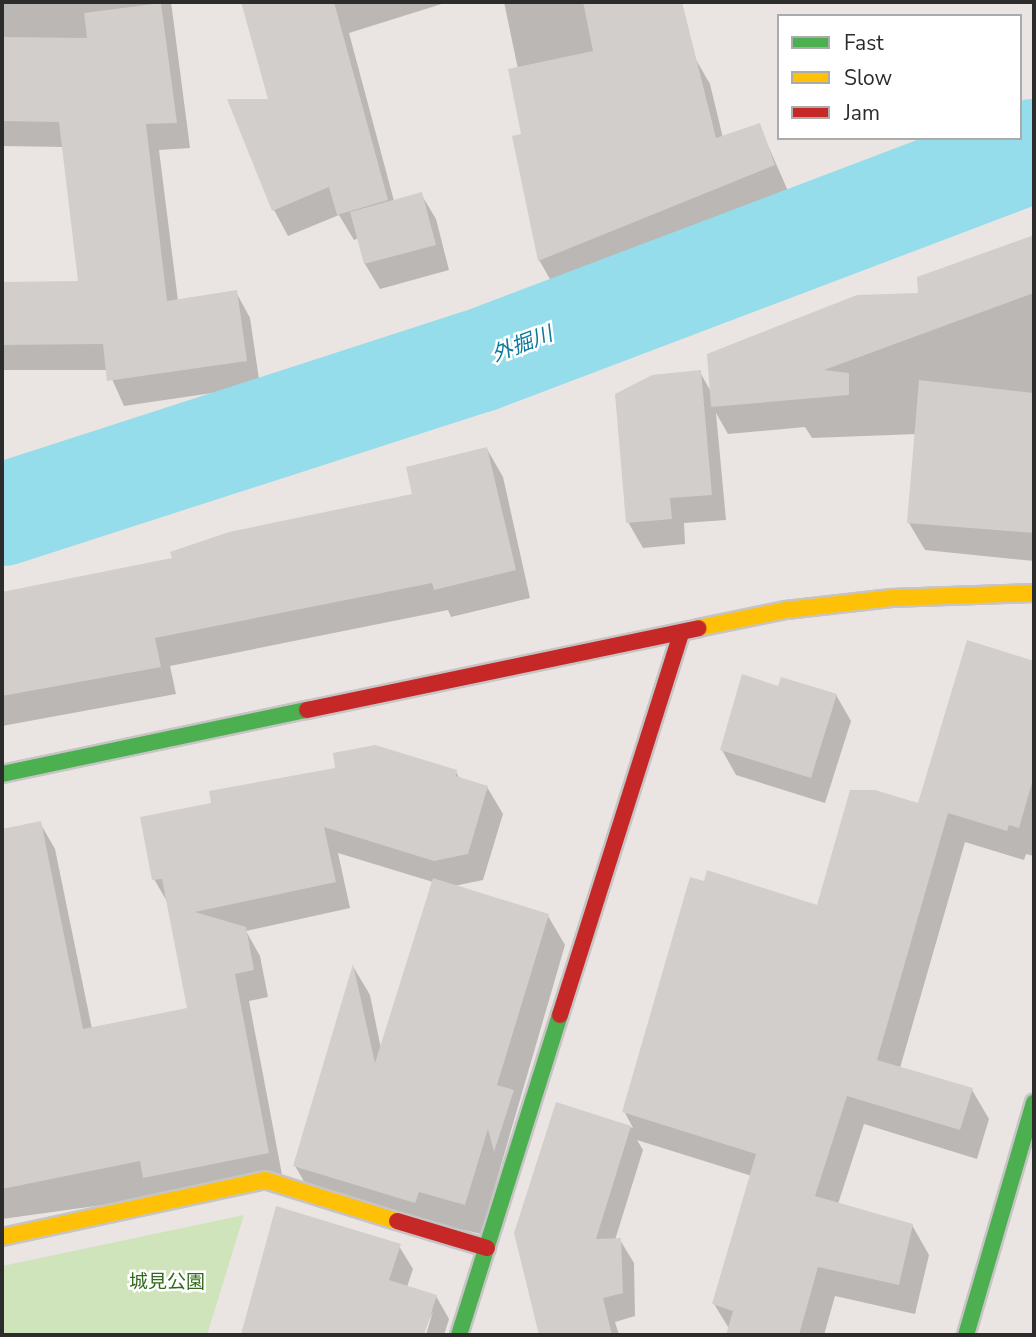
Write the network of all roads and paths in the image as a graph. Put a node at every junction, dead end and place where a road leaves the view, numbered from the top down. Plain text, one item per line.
1 (1034, 593) edge
2 (681, 634) junction
3 (2, 774) edge
4 (1034, 1103) edge
5 (2, 1237) edge
6 (487, 1248) junction
7 (459, 1335) edge
8 (966, 1335) edge

1 - 2 street
2 - 3 street
2 - 6 street
4 - 8 street
5 - 6 street
6 - 7 street

